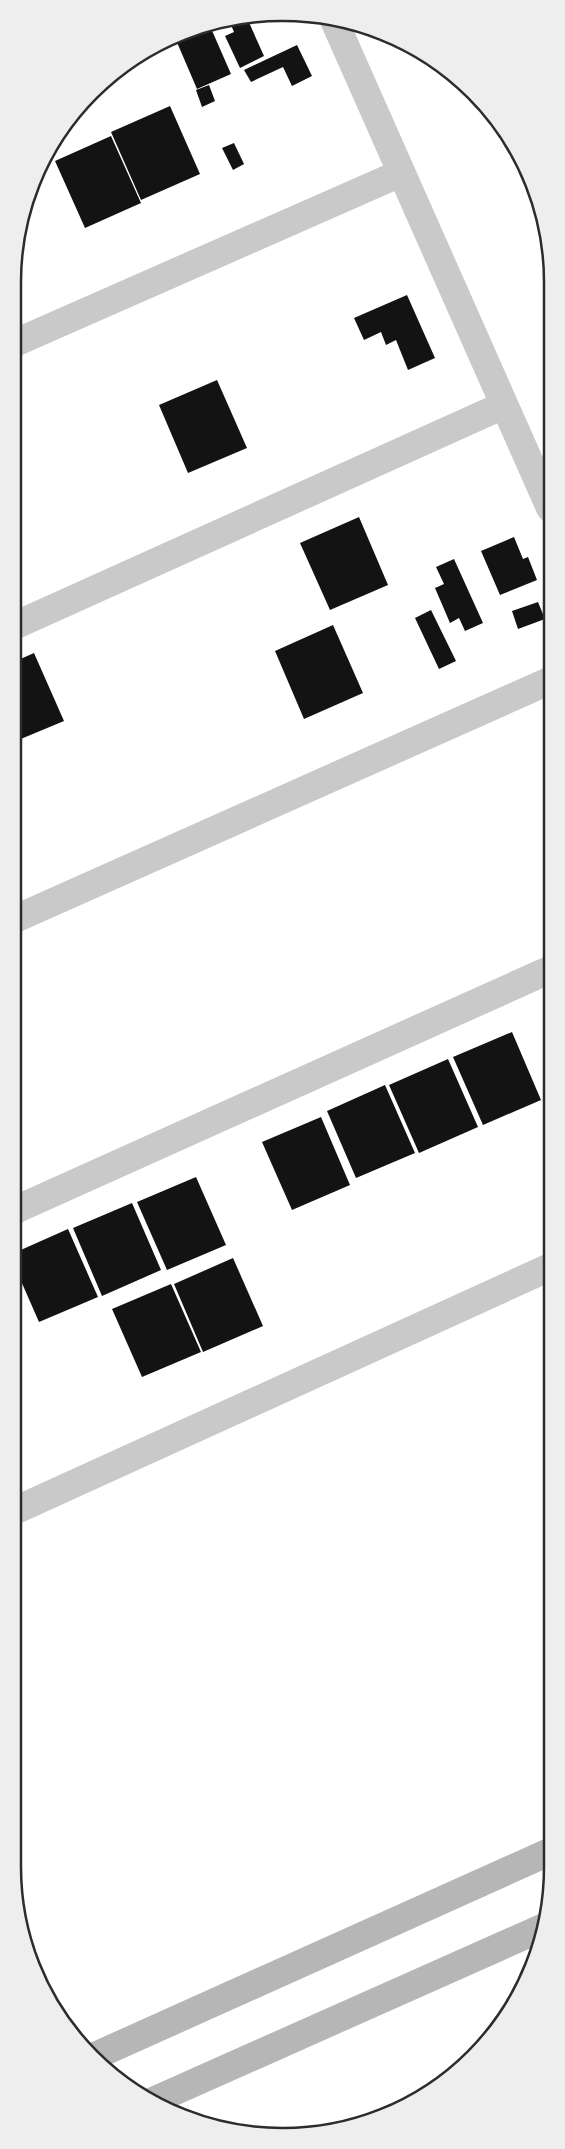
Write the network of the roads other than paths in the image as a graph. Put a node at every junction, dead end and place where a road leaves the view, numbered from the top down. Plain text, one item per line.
1 (337, 27) edge
2 (402, 173) junction
3 (21, 340) edge
4 (504, 405) junction
5 (544, 495) edge
6 (21, 623) edge
7 (544, 684) edge
8 (21, 917) edge
9 (544, 972) edge
10 (21, 1207) edge
11 (544, 1270) edge
12 (21, 1508) edge
13 (544, 1855) edge
14 (536, 1931) edge
15 (101, 2054) edge
16 (161, 2098) edge

1 - 2 street
2 - 3 street
2 - 4 street
4 - 5 street
4 - 6 street
7 - 8 street
9 - 10 street
11 - 12 street
13 - 15 street
14 - 16 street

